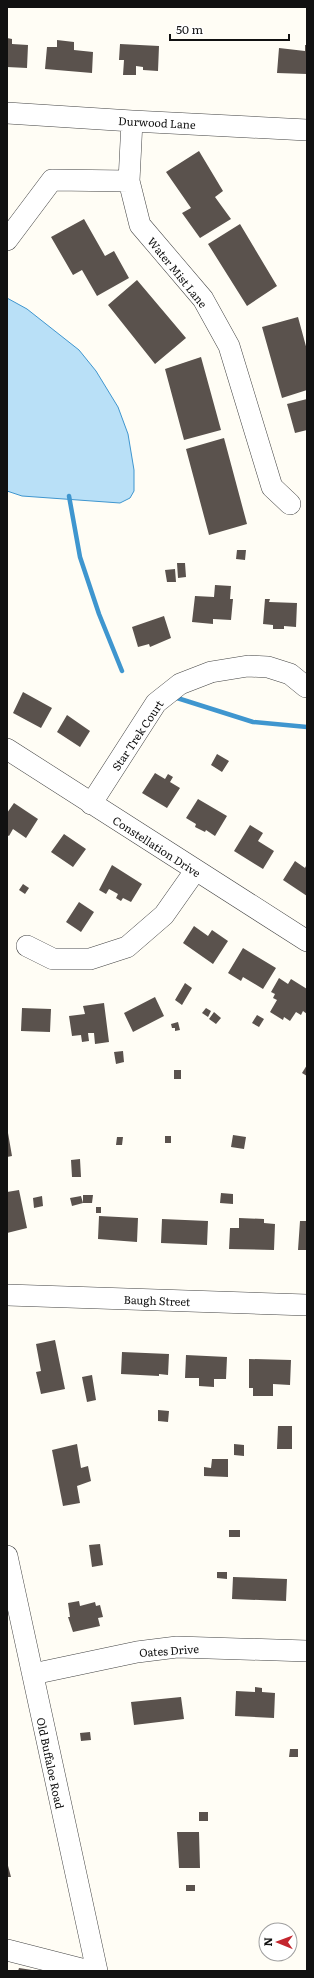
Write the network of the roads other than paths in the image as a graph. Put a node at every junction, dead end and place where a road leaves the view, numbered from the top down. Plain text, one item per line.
1 (7, 113) edge
2 (132, 121) junction
3 (307, 130) edge
4 (129, 181) junction
5 (7, 240) edge
6 (290, 504) dead end
7 (306, 687) edge
8 (7, 750) edge
9 (91, 804) junction
10 (195, 871) junction
11 (307, 941) edge
12 (27, 946) dead end
13 (7, 1295) edge
14 (307, 1305) edge
15 (7, 1556) edge
16 (15, 1634) edge
17 (307, 1651) edge
18 (33, 1674) junction
19 (7, 1950) edge
20 (89, 1971) edge
21 (97, 1971) edge

1 - 2 street, Durwood Lane
2 - 3 street, Durwood Lane
2 - 4 street, Water Mist Lane
4 - 5 street
4 - 6 street, Water Mist Lane
7 - 9 street, Star Trek Court
8 - 9 street, Constellation Drive
9 - 10 street, Constellation Drive
10 - 11 street, Constellation Drive
10 - 12 street
13 - 14 street, Baugh Street
15 - 16 street, Old Buffaloe Road
16 - 18 street, Old Buffaloe Road
17 - 18 street, Oates Drive
18 - 21 street, Old Buffaloe Road
19 - 20 street

